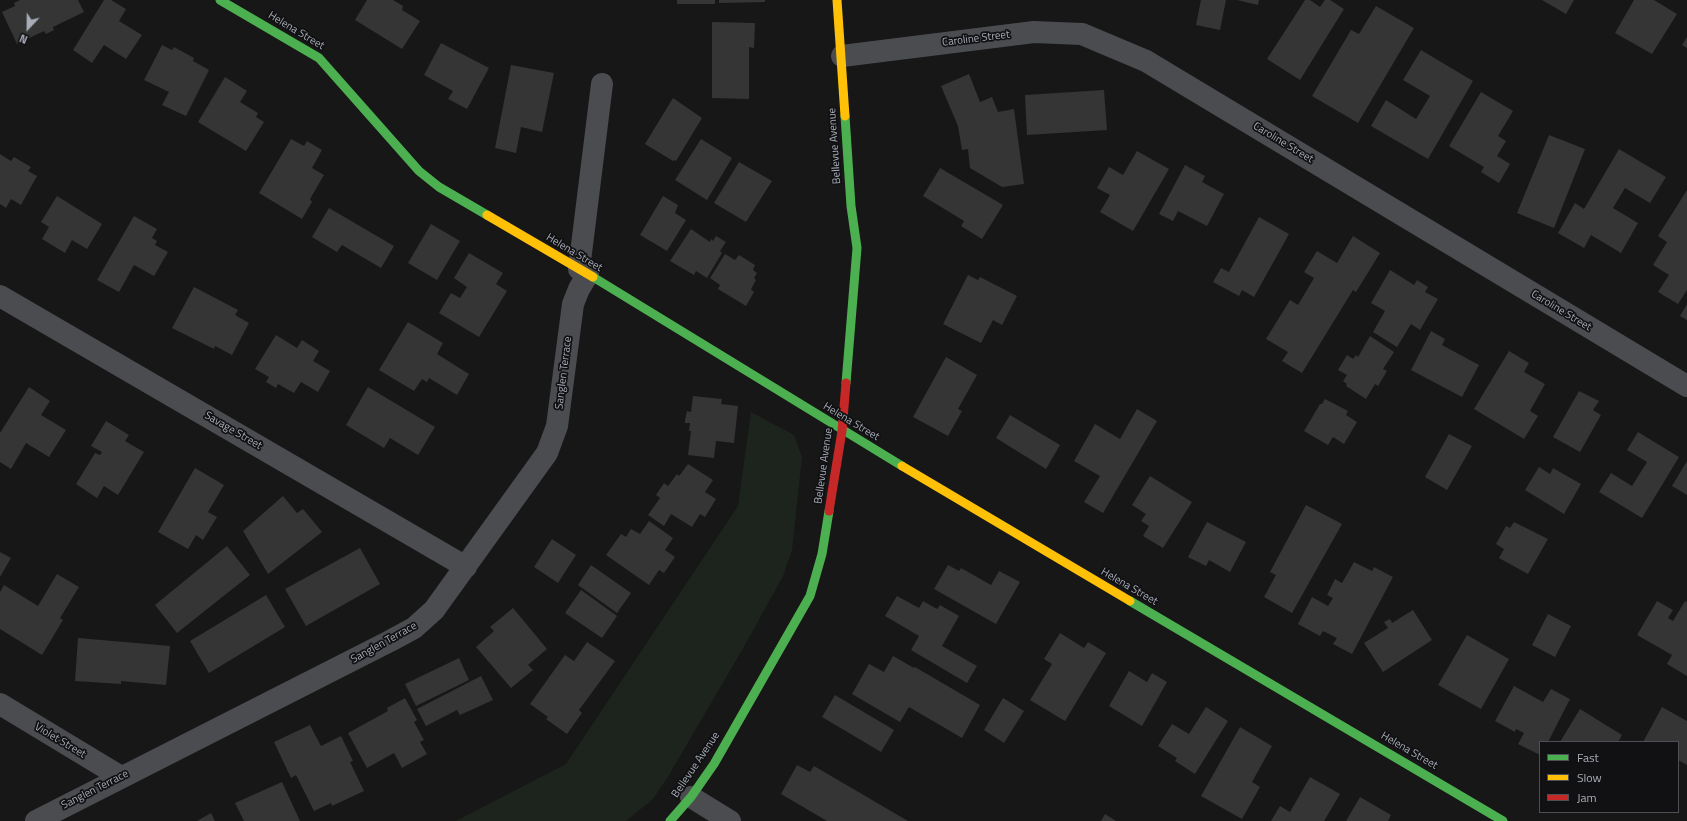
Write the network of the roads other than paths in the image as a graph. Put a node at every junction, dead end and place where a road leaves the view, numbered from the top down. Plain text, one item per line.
1 (220, 0) edge
2 (837, 0) edge
3 (842, 56) junction
4 (602, 84) dead end
5 (583, 272) junction
6 (0, 296) edge
7 (1687, 386) edge
8 (842, 431) junction
9 (466, 567) junction
10 (0, 704) edge
11 (121, 777) junction
12 (691, 797) junction
13 (36, 821) edge
14 (670, 821) edge
15 (730, 821) edge
16 (1504, 821) edge

1 - 5 street, Helena Street
2 - 3 street, Bellevue Avenue
3 - 7 street, Caroline Street
3 - 8 street, Bellevue Avenue
4 - 5 street, Sanglen Terrace
5 - 8 street, Helena Street
5 - 9 street, Sanglen Terrace
6 - 9 street, Savage Street
8 - 12 street, Bellevue Avenue
8 - 16 street, Helena Street
9 - 11 street, Sanglen Terrace
10 - 11 street, Violet Street
11 - 13 street, Sanglen Terrace
12 - 14 street, Bellevue Avenue
12 - 15 street

